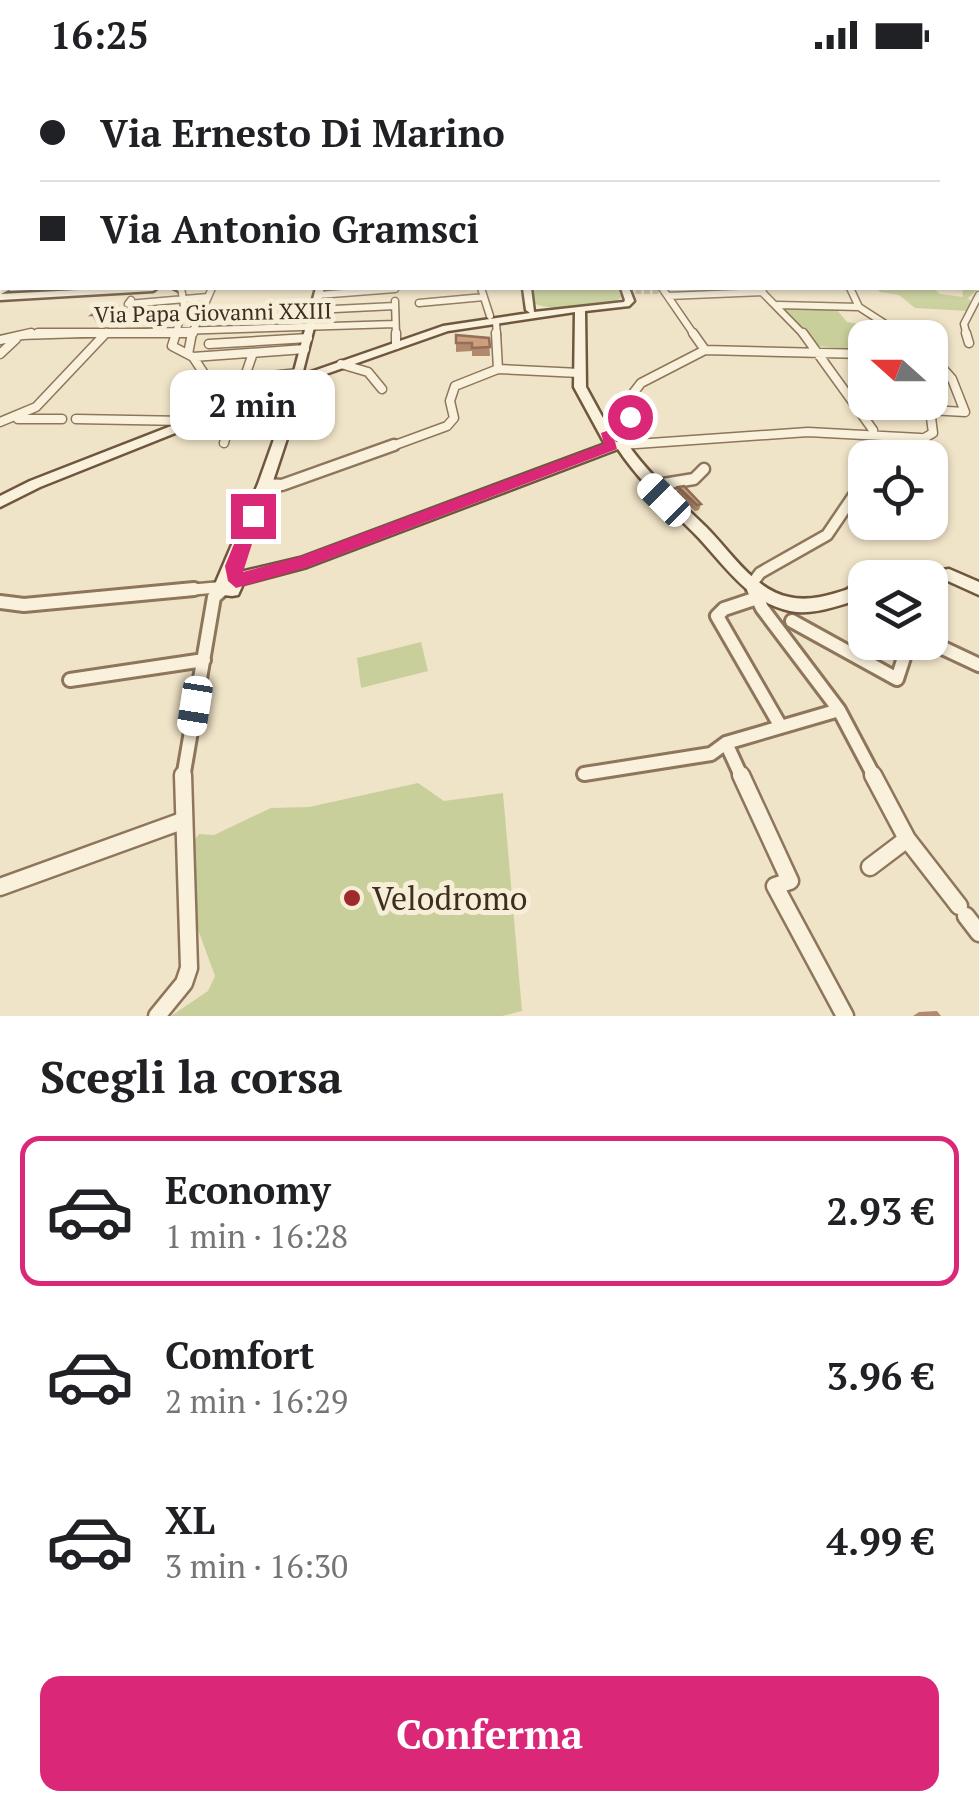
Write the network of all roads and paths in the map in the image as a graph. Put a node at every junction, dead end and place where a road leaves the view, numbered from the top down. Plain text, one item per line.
1 (72, 290) edge
2 (180, 290) edge
3 (211, 290) edge
4 (344, 290) edge
5 (395, 290) edge
6 (482, 290) edge
7 (528, 290) edge
8 (627, 290) edge
9 (664, 290) edge
10 (761, 290) edge
11 (851, 290) edge
12 (319, 291) edge
13 (1, 292) edge
14 (979, 295) edge
15 (668, 296) junction
16 (208, 297) junction
17 (484, 298) junction
18 (184, 299) junction
19 (419, 303) dead end
20 (395, 306) junction
21 (778, 306) junction
22 (859, 307) junction
23 (582, 309) junction
24 (314, 310) junction
25 (537, 310) junction
26 (130, 313) edge
27 (200, 315) junction
28 (178, 317) junction
29 (493, 319) junction
30 (880, 320) edge
31 (395, 324) junction
32 (107, 332) junction
33 (172, 334) junction
34 (192, 334) junction
35 (308, 338) junction
36 (0, 340) edge
37 (16, 340) junction
38 (255, 341) junction
39 (969, 343) dead end
40 (209, 344) dead end
41 (396, 345) junction
42 (705, 350) junction
43 (252, 353) junction
44 (0, 354) edge
45 (822, 354) junction
46 (848, 354) edge
47 (190, 356) junction
48 (343, 369) junction
49 (498, 369) junction
50 (579, 373) junction
51 (948, 375) edge
52 (299, 378) junction
53 (243, 379) junction
54 (218, 382) junction
55 (199, 384) junction
56 (382, 389) dead end
57 (232, 400) junction
58 (259, 400) junction
59 (281, 403) dead end
60 (948, 410) edge
61 (62, 418) dead end
62 (12, 419) junction
63 (76, 419) dead end
64 (0, 420) edge
65 (932, 420) edge
66 (187, 422) junction
67 (873, 430) junction
68 (920, 438) junction
69 (619, 440) junction
70 (917, 440) edge
71 (224, 442) dead end
72 (704, 469) dead end
73 (650, 486) junction
74 (264, 487) junction
75 (0, 502) edge
76 (848, 504) edge
77 (948, 575) edge
78 (231, 582) junction
79 (979, 589) edge
80 (754, 592) junction
81 (848, 594) edge
82 (0, 602) edge
83 (792, 622) dead end
84 (948, 650) edge
85 (848, 652) edge
86 (204, 660) junction
87 (862, 660) edge
88 (903, 660) edge
89 (979, 664) edge
90 (70, 680) dead end
91 (839, 710) junction
92 (781, 727) junction
93 (726, 743) junction
94 (584, 774) dead end
95 (182, 821) junction
96 (907, 839) junction
97 (870, 867) dead end
98 (0, 888) edge
99 (979, 933) edge
100 (157, 1016) edge
101 (845, 1016) edge

1 - 13 street
2 - 18 street
3 - 16 street
4 - 12 street
5 - 20 street
6 - 17 street
7 - 25 street
8 - 23 street
9 - 15 street
10 - 15 street
10 - 21 street
11 - 22 street
12 - 24 street
14 - 39 street
15 - 42 street
16 - 18 street
16 - 27 street
17 - 19 street
17 - 29 street
18 - 26 street
18 - 28 street
20 - 24 street
20 - 31 street
21 - 22 street
21 - 45 street
22 - 30 street
23 - 25 street
23 - 50 street
24 - 35 street
25 - 29 street
27 - 28 street
27 - 34 street
28 - 33 street
29 - 41 street
29 - 49 street
31 - 35 street, Via Papa Giovanni XXIII
31 - 41 street
32 - 33 street, Via Papa Giovanni XXIII
32 - 37 street, Via Papa Giovanni XXIII
32 - 62 street
33 - 34 street, Via Papa Giovanni XXIII
33 - 47 street
34 - 35 street, Via Papa Giovanni XXIII
34 - 47 street
35 - 38 street
35 - 43 street
35 - 52 street
36 - 37 street
37 - 44 street
38 - 40 street
38 - 43 street
41 - 48 street
42 - 45 street
42 - 69 street
43 - 47 street
43 - 53 street
45 - 46 street
45 - 67 street
47 - 55 street
48 - 52 street
48 - 56 street
49 - 50 street
49 - 74 street
50 - 69 street
51 - 60 street
52 - 53 street
52 - 58 street
52 - 74 street
53 - 54 street
53 - 57 street
53 - 58 street
54 - 55 street
54 - 57 street
55 - 66 street
57 - 58 street
57 - 66 street
57 - 71 street
58 - 59 street
61 - 62 street
62 - 64 street
63 - 66 street
65 - 68 street
66 - 75 street
67 - 68 street
67 - 69 street
68 - 70 street
69 - 73 street
69 - 78 street
72 - 73 street
73 - 80 street
74 - 78 street
76 - 80 street
77 - 79 street
78 - 82 street
78 - 86 street
80 - 81 street
80 - 91 street
80 - 92 street
83 - 85 street
84 - 89 street
86 - 90 street
86 - 95 street
87 - 88 street
91 - 92 street
91 - 96 street
92 - 93 street
93 - 94 street
93 - 101 street
95 - 98 street
95 - 100 street
96 - 97 street
96 - 99 street

